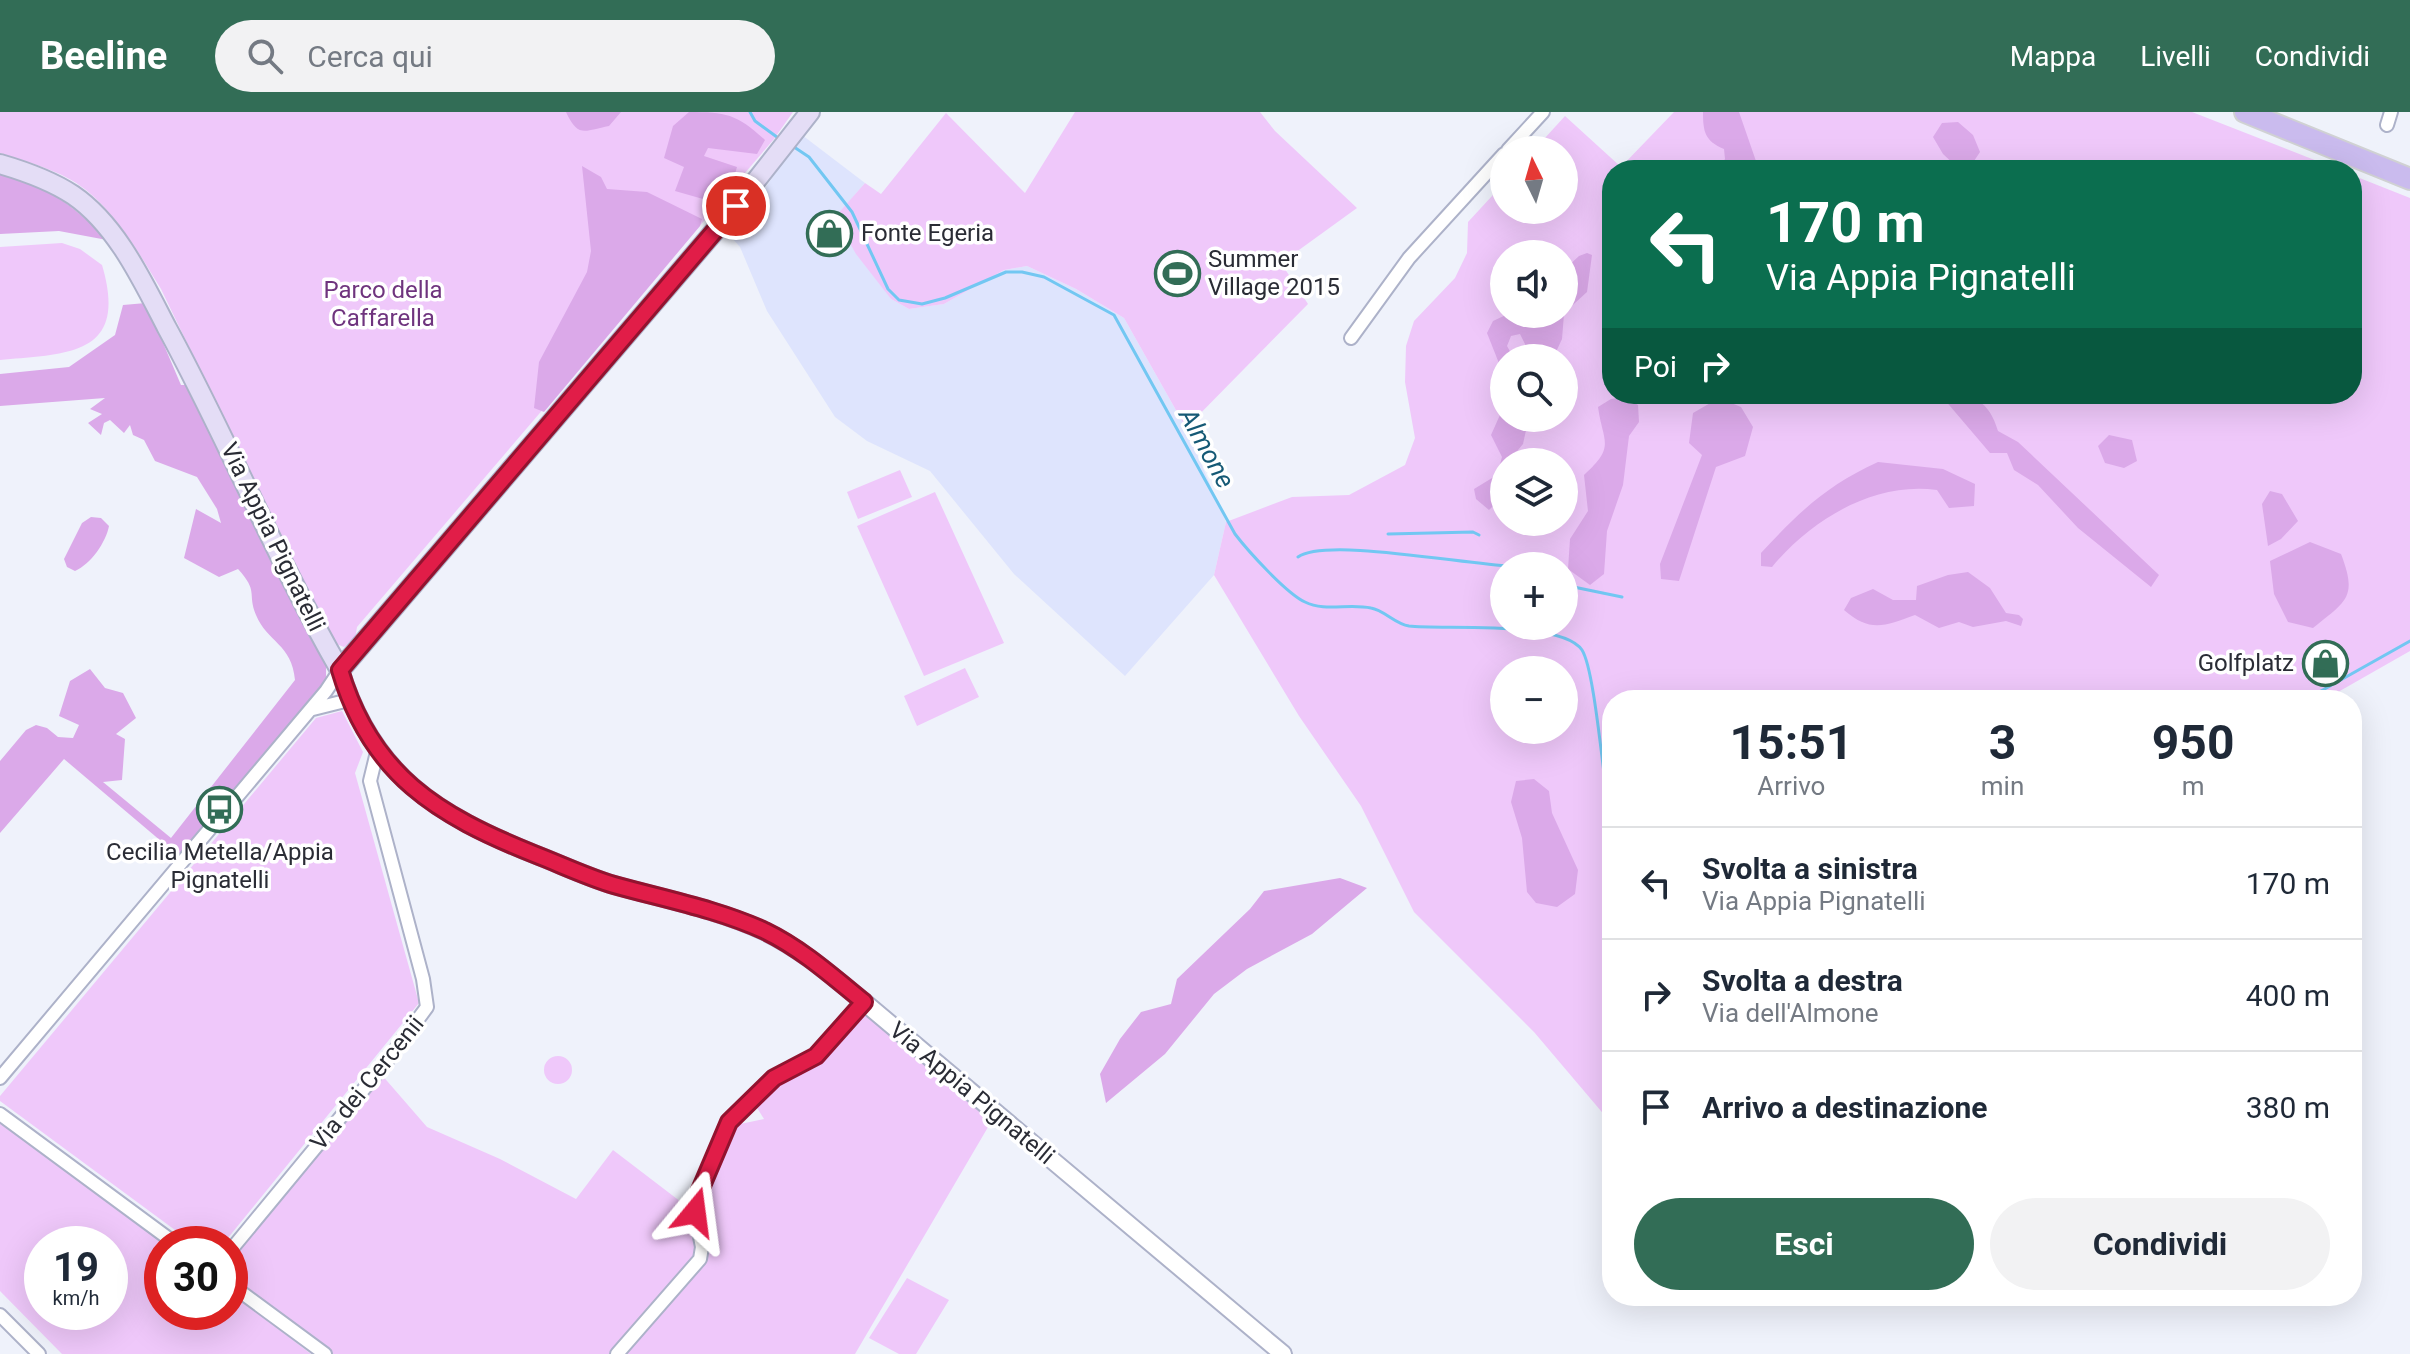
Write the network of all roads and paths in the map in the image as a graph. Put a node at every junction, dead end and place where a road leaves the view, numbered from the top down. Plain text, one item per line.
1 (810, 112) edge
2 (1543, 112) edge
3 (2245, 112) edge
4 (2285, 112) edge
5 (2391, 112) edge
6 (2387, 125) dead end
7 (1521, 136) edge
8 (0, 164) edge
9 (2410, 164) edge
10 (1490, 169) edge
11 (2410, 179) edge
12 (1351, 338) dead end
13 (340, 670) junction
14 (349, 700) junction
15 (310, 711) junction
16 (377, 752) junction
17 (864, 1002) junction
18 (0, 1078) edge
19 (0, 1114) edge
20 (152, 1226) edge
21 (248, 1229) edge
22 (248, 1297) edge
23 (0, 1315) edge
24 (39, 1354) edge
25 (325, 1354) edge
26 (617, 1354) edge
27 (1283, 1354) edge

1 - 13 main road
2 - 7 street
3 - 11 main road
4 - 9 main road
5 - 6 street
8 - 13 main road, Via Appia Pignatelli
10 - 12 street
13 - 14 street, Via Appia Pignatelli
13 - 15 street
14 - 15 street
14 - 16 street, Via Appia Pignatelli
15 - 18 street
16 - 17 street, Via Appia Pignatelli
16 - 21 street, Via dei Cercenii
17 - 26 street
17 - 27 street, Via Appia Pignatelli
19 - 20 street
22 - 25 street
23 - 24 street

